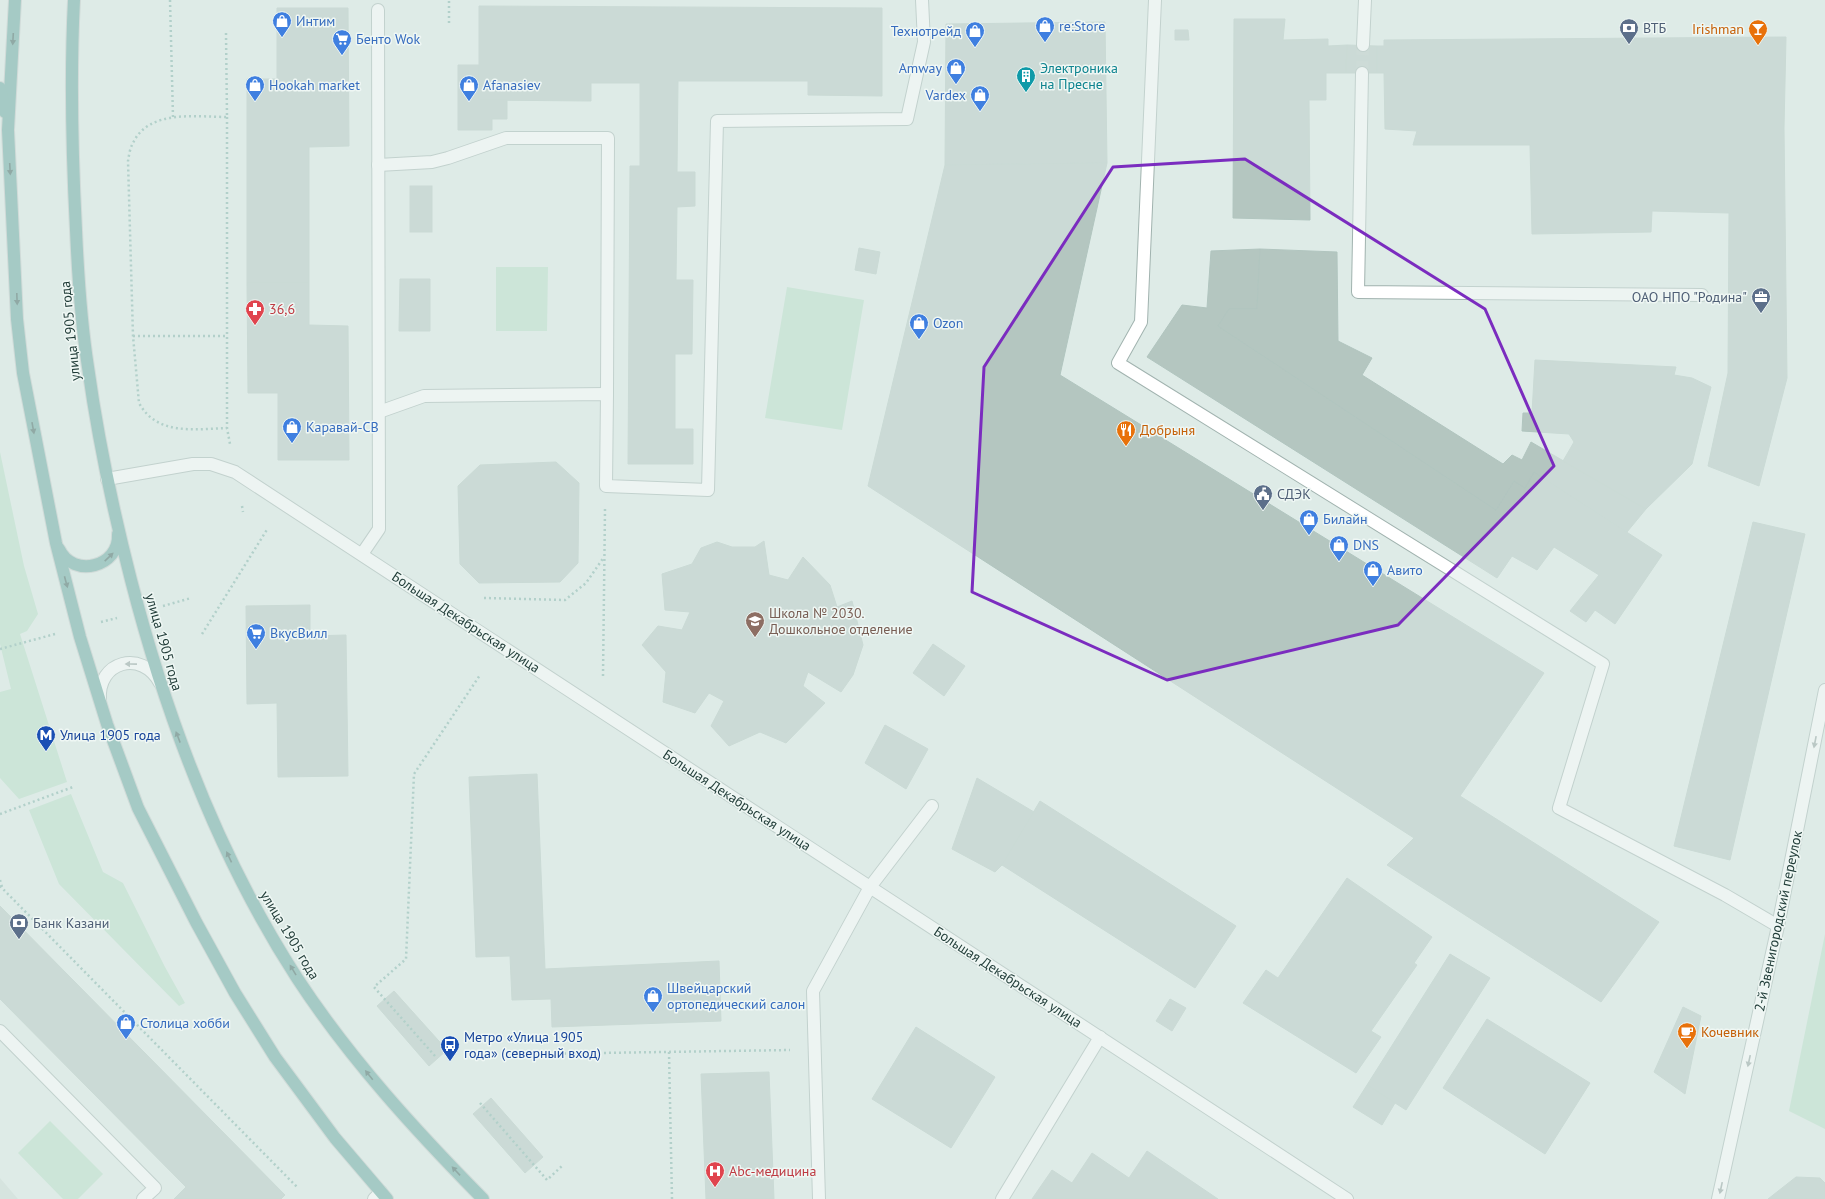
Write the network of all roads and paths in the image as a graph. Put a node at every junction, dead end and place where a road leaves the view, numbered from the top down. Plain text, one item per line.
1 (15, 0) edge
2 (74, 0) edge
3 (170, 0) edge
4 (449, 0) edge
5 (922, 0) edge
6 (1155, 0) edge
7 (1365, 0) edge
8 (378, 10) dead end
9 (449, 23) dead end
10 (226, 33) dead end
11 (1363, 45) tunnel mouth
12 (1362, 73) tunnel mouth
13 (0, 88) edge
14 (173, 117) junction
15 (227, 117) junction
16 (8, 130) junction
17 (378, 165) junction
18 (1702, 295) dead end
19 (132, 336) junction
20 (227, 336) junction
21 (606, 394) junction
22 (379, 412) junction
23 (107, 479) junction
24 (606, 486) junction
25 (118, 527) junction
26 (268, 528) dead end
27 (56, 543) junction
28 (362, 554) junction
29 (605, 556) junction
30 (191, 598) dead end
31 (484, 598) dead end
32 (139, 612) junction
33 (78, 628) junction
34 (202, 634) dead end
35 (0, 649) edge
36 (480, 675) dead end
37 (603, 676) dead end
38 (161, 684) junction
39 (1825, 690) edge
40 (101, 704) junction
41 (72, 787) dead end
42 (932, 806) dead end
43 (0, 814) edge
44 (0, 880) edge
45 (1, 887) edge
46 (870, 887) junction
47 (1778, 926) junction
48 (0, 1031) edge
49 (1100, 1037) junction
50 (815, 1050) junction
51 (669, 1052) junction
52 (534, 1054) dead end
53 (435, 1056) dead end
54 (480, 1103) dead end
55 (563, 1165) dead end
56 (298, 1188) dead end
57 (381, 1197) edge
58 (143, 1199) edge
59 (483, 1199) edge
60 (672, 1199) edge
61 (818, 1199) edge
62 (1002, 1199) edge
63 (1347, 1199) edge
64 (1718, 1199) edge

1 -> 16 main road
2 - 23 main road, улица 1905 года
3 - 14 path
4 - 9 path
5 - 24 street
6 - 47 street
7 - 11 street
8 - 17 street
10 - 15 path
12 - 18 street
13 - 16 main road
14 - 15 path
14 - 19 path
15 - 20 path
16 -> 27 main road
17 - 21 street
17 - 22 street
19 - 20 path
19 - 20 path
21 - 22 street
21 - 24 street
22 - 28 street
23 - 25 main road, улица 1905 года
23 - 28 street, Большая Декабрьская улица
24 - 29 path
27 -> 25 main road
25 - 32 main road, улица 1905 года
26 - 34 path
27 -> 33 main road
28 - 46 street, Большая Декабрьская улица
29 - 31 path
29 - 37 path
30 - 32 path
32 - 33 path
32 - 38 main road, улица 1905 года
33 - 35 path
33 - 40 main road
36 - 53 path
38 -> 40 street
59 -> 38 main road, улица 1905 года
39 -> 47 street, 2-й Звенигородский переулок
40 - 57 main road
41 - 43 path
42 - 46 street
44 - 45 path
45 - 56 path
46 - 49 street, Большая Декабрьская улица
46 - 50 street
47 -> 64 street, 2-й Звенигородский переулок
48 - 58 street
49 - 62 street
49 - 63 street, Большая Декабрьская улица
50 - 51 path
50 - 61 street
51 - 52 path
51 - 60 path
54 - 55 path

